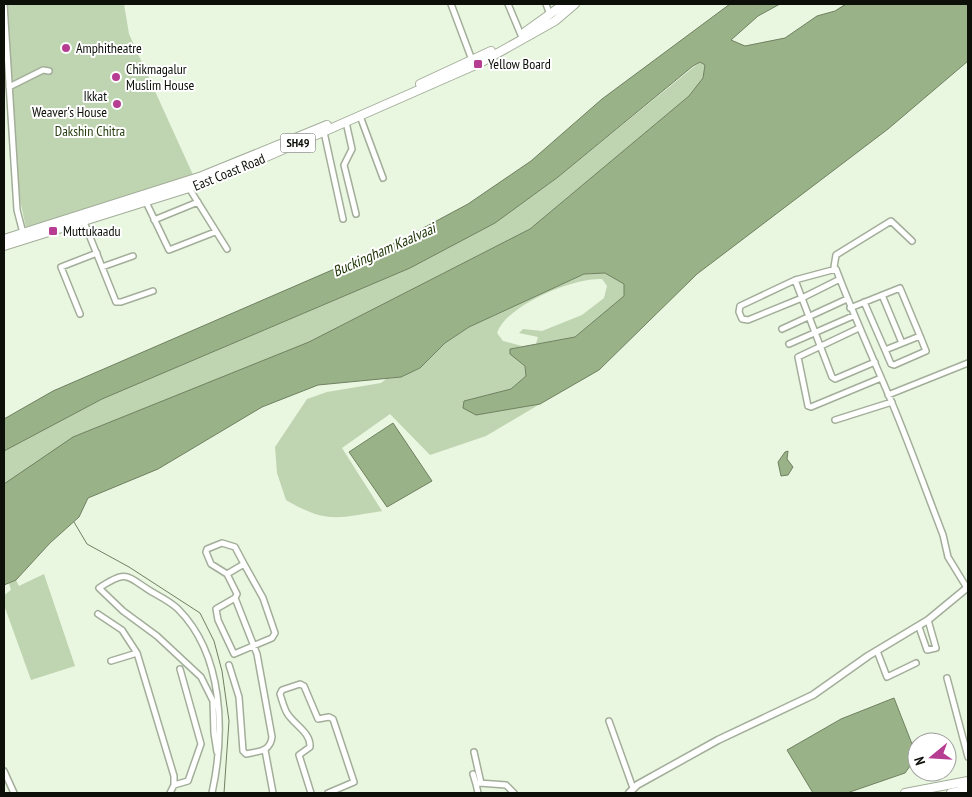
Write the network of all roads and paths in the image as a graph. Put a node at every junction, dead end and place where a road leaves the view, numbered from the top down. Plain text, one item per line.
1 (4, 4) edge
2 (451, 4) edge
3 (508, 4) edge
4 (546, 4) edge
5 (564, 4) edge
6 (576, 4) edge
7 (550, 15) junction
8 (520, 35) junction
9 (472, 60) junction
10 (49, 71) dead end
11 (9, 87) junction
12 (360, 116) junction
13 (346, 122) junction
14 (324, 132) junction
15 (383, 178) dead end
16 (198, 181) junction
17 (189, 188) junction
18 (146, 202) junction
19 (198, 202) junction
20 (356, 214) dead end
21 (154, 220) junction
22 (343, 220) dead end
23 (84, 222) junction
24 (216, 232) junction
25 (23, 233) junction
26 (4, 239) edge
27 (912, 241) dead end
28 (4, 246) edge
29 (227, 249) dead end
30 (97, 252) junction
31 (133, 256) dead end
32 (102, 267) junction
33 (834, 268) junction
34 (840, 279) junction
35 (795, 280) junction
36 (153, 290) dead end
37 (882, 295) junction
38 (802, 298) junction
39 (847, 299) junction
40 (864, 302) junction
41 (850, 308) junction
42 (80, 314) dead end
43 (810, 316) junction
44 (853, 316) junction
45 (859, 328) junction
46 (782, 329) dead end
47 (816, 333) junction
48 (920, 336) junction
49 (902, 343) junction
50 (789, 344) dead end
51 (820, 346) junction
52 (885, 350) junction
53 (875, 362) junction
54 (968, 363) edge
55 (881, 378) junction
56 (888, 395) junction
57 (892, 402) junction
58 (835, 420) dead end
59 (244, 564) junction
60 (227, 574) junction
61 (967, 588) edge
62 (236, 597) junction
63 (98, 614) dead end
64 (928, 620) junction
65 (919, 627) junction
66 (255, 645) junction
67 (877, 651) junction
68 (137, 653) junction
69 (111, 661) dead end
70 (916, 663) dead end
71 (229, 665) dead end
72 (180, 669) dead end
73 (947, 678) dead end
74 (609, 721) dead end
75 (265, 750) junction
76 (217, 752) junction
77 (474, 752) dead end
78 (968, 757) edge
79 (4, 771) edge
80 (473, 774) dead end
81 (968, 781) edge
82 (478, 784) junction
83 (174, 785) junction
84 (631, 790) edge
85 (964, 791) edge
86 (14, 793) edge
87 (170, 793) edge
88 (212, 793) edge
89 (273, 793) edge
90 (311, 793) edge
91 (328, 793) edge
92 (478, 793) edge
93 (514, 793) edge
94 (906, 793) edge
95 (951, 793) edge

1 - 11 street
2 - 9 street
3 - 8 street
4 - 7 street
5 - 7 main road, East Coast Road / SH49
6 - 12 main road, East Coast Road / SH49
7 - 8 main road, East Coast Road / SH49
8 - 9 main road, East Coast Road / SH49
9 - 16 main road, East Coast Road / SH49
10 - 11 street
11 - 25 street
12 - 13 main road, East Coast Road / SH49
12 - 15 street
13 - 14 main road, East Coast Road / SH49
13 - 20 street
14 - 16 main road, East Coast Road / SH49
14 - 22 street
16 - 17 main road, East Coast Road / SH49
16 - 25 main road, East Coast Road / SH49
17 - 18 main road, East Coast Road / SH49
17 - 19 street
18 - 21 street
18 - 23 main road, East Coast Road / SH49
19 - 21 street
19 - 24 street
21 - 24 street
23 - 28 main road, East Coast Road / SH49
23 - 30 street
24 - 29 street
25 - 26 main road, East Coast Road / SH49
27 - 33 street
30 - 32 street
30 - 42 street
31 - 32 street
32 - 36 street
33 - 34 street
33 - 35 street
34 - 38 street
34 - 39 street
35 - 38 street
35 - 38 street
37 - 40 street
37 - 48 street
37 - 49 street
38 - 43 street
39 - 41 street
39 - 43 street
40 - 41 street
40 - 52 street
41 - 44 street
43 - 46 street
43 - 47 street
44 - 45 street
44 - 47 street
45 - 51 street
45 - 53 street
47 - 50 street
47 - 51 street
48 - 49 street
48 - 52 street
49 - 52 street
51 - 53 street
51 - 55 street
53 - 55 street
54 - 56 street
55 - 56 street
56 - 57 street
57 - 58 street
57 - 61 street
59 - 60 street
59 - 60 street
59 - 66 street
60 - 62 street
61 - 64 street
62 - 66 street
62 - 66 street
63 - 68 street
64 - 65 street
64 - 65 street
65 - 67 street
66 - 75 street
67 - 70 street
67 - 84 street
68 - 69 street
68 - 83 street
71 - 75 street
72 - 83 street
73 - 78 street
74 - 84 street
75 - 89 street
76 - 76 street
76 - 88 street
77 - 82 street
79 - 86 street
80 - 82 street
81 - 94 main road
82 - 92 street
82 - 93 street
83 - 87 street
85 - 95 main road
90 - 91 street

